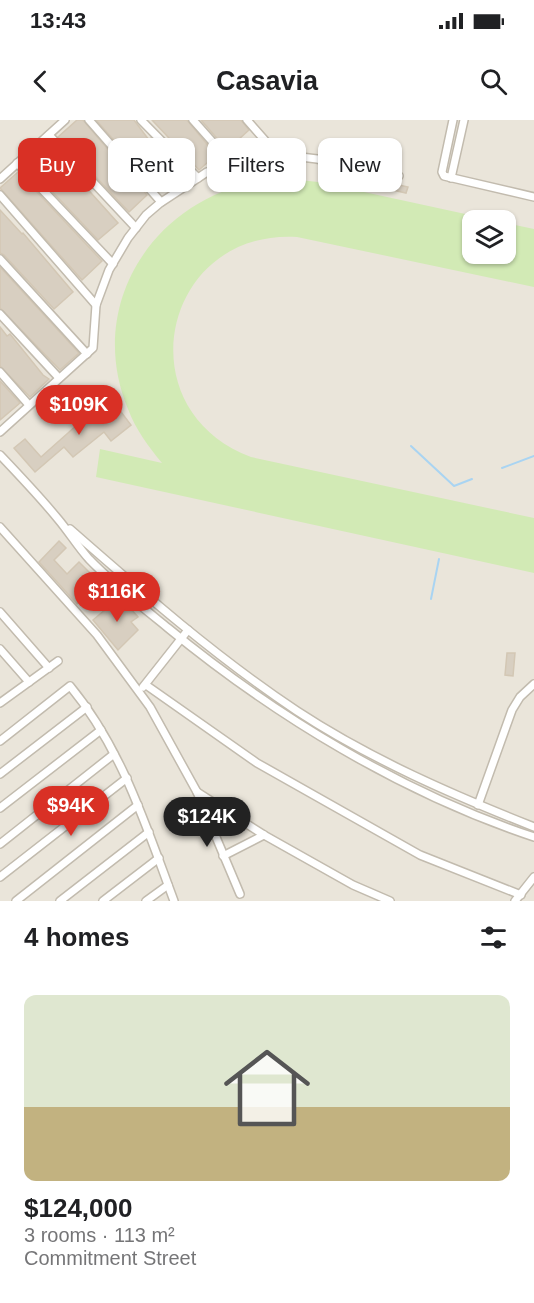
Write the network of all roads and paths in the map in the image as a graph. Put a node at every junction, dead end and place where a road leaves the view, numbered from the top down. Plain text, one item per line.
1 (65, 120) edge
2 (89, 120) edge
3 (141, 120) edge
4 (193, 120) edge
5 (247, 120) edge
6 (453, 120) edge
7 (464, 120) edge
8 (49, 135) junction
9 (209, 138) edge
10 (263, 138) edge
11 (17, 163) junction
12 (207, 175) edge
13 (198, 178) junction
14 (451, 178) junction
15 (0, 179) edge
16 (0, 195) edge
17 (534, 197) edge
18 (161, 202) junction
19 (136, 228) junction
20 (0, 259) edge
21 (113, 264) junction
22 (96, 305) junction
23 (0, 314) edge
24 (87, 354) junction
25 (0, 372) edge
26 (60, 378) junction
27 (29, 405) junction
28 (0, 432) edge
29 (0, 455) edge
30 (58, 518) junction
31 (0, 527) edge
32 (0, 612) edge
33 (188, 630) junction
34 (182, 639) junction
35 (0, 649) edge
36 (58, 661) dead end
37 (50, 668) junction
38 (29, 682) junction
39 (534, 684) edge
40 (146, 685) junction
41 (0, 690) edge
42 (138, 691) junction
43 (7, 698) junction
44 (0, 703) edge
45 (87, 707) junction
46 (101, 730) junction
47 (0, 741) edge
48 (114, 754) junction
49 (0, 774) edge
50 (127, 778) junction
51 (197, 792) junction
52 (138, 805) junction
53 (478, 806) junction
54 (0, 808) edge
55 (534, 827) edge
56 (148, 832) junction
57 (264, 835) junction
58 (534, 837) edge
59 (0, 844) edge
60 (223, 856) junction
61 (159, 858) junction
62 (0, 877) edge
63 (534, 877) edge
64 (168, 885) junction
65 (240, 894) dead end
66 (521, 895) junction
67 (16, 901) edge
68 (60, 901) edge
69 (103, 901) edge
70 (146, 901) edge
71 (174, 901) edge
72 (390, 901) edge
73 (515, 901) edge

1 - 8 street
2 - 18 street
3 - 13 street
4 - 9 street
5 - 10 street
6 - 14 street
7 - 14 street
8 - 11 street
8 - 19 street
11 - 15 street
11 - 21 street
12 - 13 street
13 - 18 street
14 - 17 street
16 - 22 street
18 - 19 street
19 - 21 street
20 - 24 street
21 - 22 street
22 - 24 street
23 - 26 street
24 - 26 street
25 - 27 street
26 - 27 street
27 - 28 street
29 - 30 street
30 - 33 street
30 - 34 street
31 - 42 street
32 - 37 street
33 - 34 street
33 - 53 street
34 - 40 street
34 - 58 street
35 - 38 street
36 - 37 street
37 - 38 street
38 - 43 street
39 - 53 street
40 - 42 street
40 - 66 street
41 - 43 street
42 - 51 street
43 - 44 street
45 - 46 street
45 - 47 street
45 - 49 street
46 - 48 street
46 - 54 street
48 - 50 street
48 - 59 street
50 - 52 street
50 - 62 street
51 - 57 street
51 - 60 street
52 - 56 street
52 - 67 street
53 - 55 street
56 - 61 street
56 - 68 street
57 - 60 street
57 - 72 street
60 - 65 street
61 - 64 street
61 - 69 street
63 - 66 street
64 - 70 street
64 - 71 street
66 - 73 street

